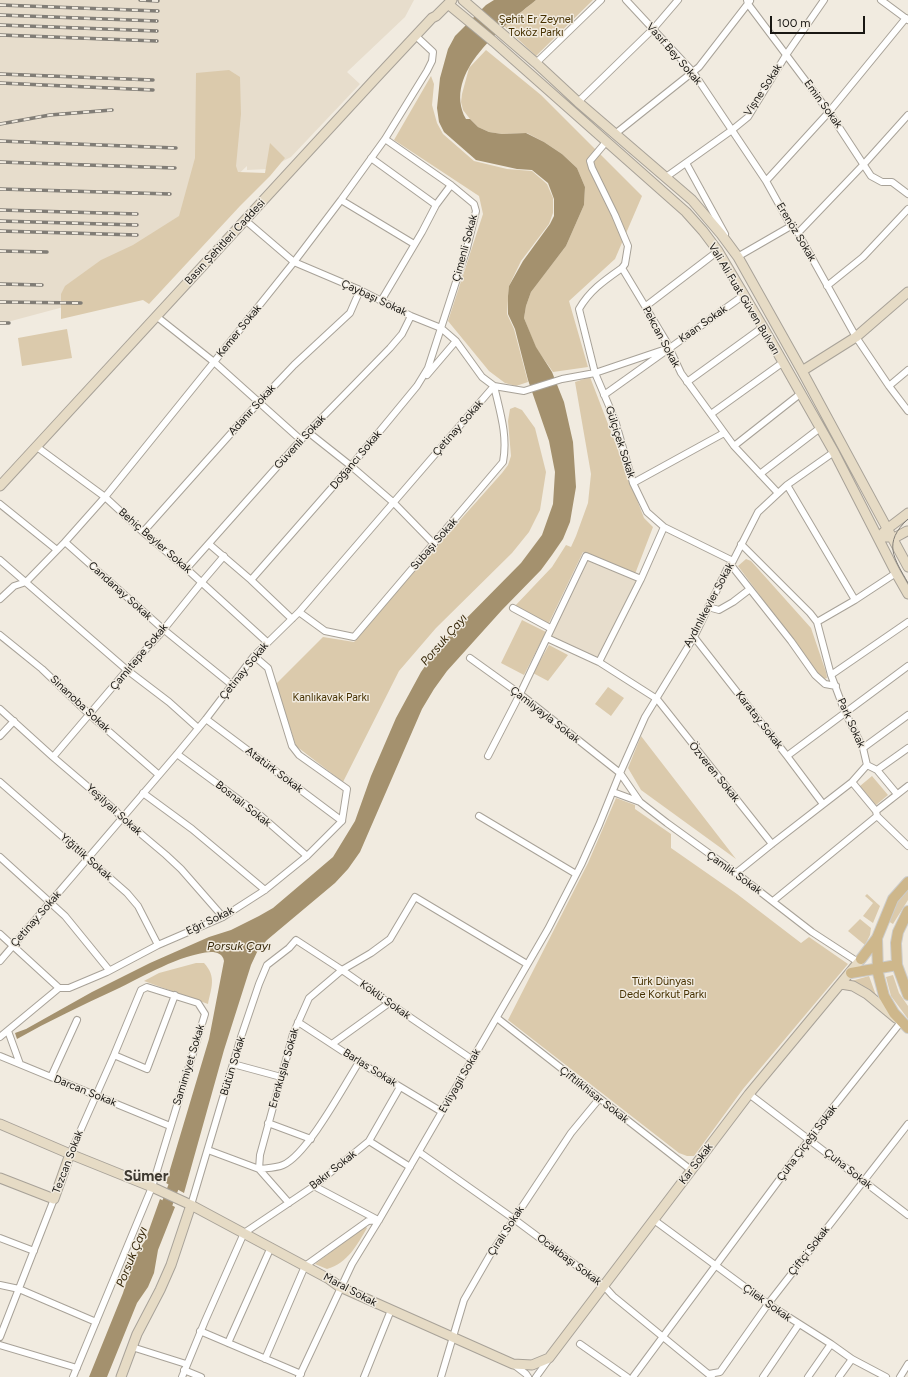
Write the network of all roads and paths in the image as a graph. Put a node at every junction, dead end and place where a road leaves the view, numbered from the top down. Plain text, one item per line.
1 (463, 0) edge
2 (601, 0) edge
3 (626, 0) edge
4 (678, 0) edge
5 (824, 0) edge
6 (881, 0) edge
7 (749, 1) edge
8 (450, 2) edge
9 (436, 16) junction
10 (907, 19) edge
11 (654, 28) junction
12 (418, 38) junction
13 (786, 55) junction
14 (392, 61) junction
15 (536, 63) junction
16 (693, 72) junction
17 (578, 102) junction
18 (829, 112) junction
19 (908, 115) edge
20 (732, 130) junction
21 (615, 134) junction
22 (385, 139) junction
23 (606, 142) junction
24 (371, 158) junction
25 (686, 163) junction
26 (864, 164) junction
27 (666, 177) junction
28 (766, 181) junction
29 (450, 185) junction
30 (908, 194) edge
31 (341, 200) junction
32 (436, 205) junction
33 (908, 209) edge
34 (245, 220) junction
35 (791, 226) junction
36 (798, 233) junction
37 (414, 244) junction
38 (718, 252) junction
39 (738, 257) junction
40 (294, 262) junction
41 (622, 268) junction
42 (827, 286) junction
43 (360, 290) junction
44 (908, 292) edge
45 (744, 295) junction
46 (381, 301) junction
47 (646, 306) junction
48 (156, 316) junction
49 (411, 316) junction
50 (763, 326) junction
51 (442, 328) junction
52 (856, 337) junction
53 (456, 341) junction
54 (669, 348) junction
55 (214, 362) junction
56 (782, 363) junction
57 (908, 370) edge
58 (802, 371) junction
59 (595, 373) junction
60 (687, 382) junction
61 (417, 386) junction
62 (494, 386) junction
63 (889, 386) junction
64 (800, 394) junction
65 (604, 395) junction
66 (259, 402) junction
67 (908, 411) edge
68 (711, 414) junction
69 (820, 428) junction
70 (308, 432) junction
71 (724, 433) junction
72 (301, 440) junction
73 (734, 446) junction
74 (36, 447) junction
75 (834, 452) junction
76 (351, 466) junction
77 (760, 474) junction
78 (633, 483) junction
79 (787, 485) junction
80 (0, 486) edge
81 (778, 493) junction
82 (105, 497) junction
83 (394, 503) junction
84 (0, 504) edge
85 (908, 513) edge
86 (664, 527) junction
87 (908, 530) edge
88 (143, 532) junction
89 (883, 536) junction
90 (892, 538) junction
91 (66, 542) junction
92 (209, 544) junction
93 (434, 544) junction
94 (741, 544) junction
95 (57, 550) junction
96 (224, 556) junction
97 (903, 558) junction
98 (0, 560) edge
99 (732, 563) junction
100 (908, 567) edge
101 (186, 568) junction
102 (896, 573) junction
103 (641, 579) junction
104 (251, 580) junction
105 (26, 582) junction
106 (201, 583) junction
107 (750, 589) junction
108 (908, 594) edge
109 (0, 599) edge
110 (855, 600) junction
111 (513, 608) dead end
112 (708, 608) junction
113 (299, 612) junction
114 (292, 619) junction
115 (817, 622) junction
116 (908, 622) edge
117 (550, 628) junction
118 (163, 629) junction
119 (0, 635) edge
120 (694, 637) junction
121 (547, 638) junction
122 (267, 642) junction
123 (254, 656) junction
124 (470, 658) dead end
125 (599, 662) junction
126 (908, 666) edge
127 (127, 670) junction
128 (831, 675) junction
129 (232, 685) junction
130 (836, 686) junction
131 (520, 694) junction
132 (657, 699) junction
133 (0, 709) edge
134 (845, 712) junction
135 (90, 715) junction
136 (908, 715) edge
137 (206, 718) junction
138 (14, 721) junction
139 (198, 728) junction
140 (0, 736) edge
141 (863, 748) junction
142 (908, 748) edge
143 (177, 754) junction
144 (488, 756) dead end
145 (787, 756) junction
146 (53, 757) junction
147 (868, 765) junction
148 (877, 770) junction
149 (620, 773) junction
150 (159, 775) junction
151 (0, 782) edge
152 (852, 782) junction
153 (616, 783) joint
154 (908, 786) edge
155 (613, 792) junction
156 (143, 793) junction
157 (897, 794) junction
158 (640, 802) junction
159 (823, 804) junction
160 (876, 814) junction
161 (479, 816) dead end
162 (122, 818) junction
163 (342, 822) junction
164 (772, 844) junction
165 (908, 846) edge
166 (307, 856) junction
167 (0, 857) edge
168 (88, 859) junction
169 (576, 874) junction
170 (736, 874) junction
171 (908, 882) edge
172 (265, 890) junction
173 (773, 901) junction
174 (50, 903) junction
175 (908, 911) edge
176 (223, 916) junction
177 (880, 927) junction
178 (898, 932) junction
179 (0, 934) edge
180 (877, 938) junction
181 (296, 940) joint
182 (158, 945) junction
183 (14, 946) junction
184 (860, 960) junction
185 (0, 961) edge
186 (527, 964) junction
187 (897, 965) junction
188 (878, 968) junction
189 (110, 970) junction
190 (342, 970) junction
191 (851, 973) junction
192 (841, 984) junction
193 (58, 988) junction
194 (141, 990) joint
195 (175, 995) junction
196 (908, 995) edge
197 (389, 1003) junction
198 (497, 1018) junction
199 (77, 1020) dead end
200 (298, 1022) junction
201 (905, 1025) edge
202 (8, 1031) junction
203 (0, 1037) edge
204 (332, 1044) junction
205 (114, 1055) junction
206 (0, 1056) edge
207 (472, 1060) junction
208 (359, 1062) junction
209 (20, 1064) junction
210 (234, 1064) junction
211 (51, 1077) junction
212 (281, 1077) junction
213 (400, 1087) junction
214 (749, 1094) junction
215 (95, 1095) junction
216 (599, 1099) junction
217 (442, 1112) junction
218 (268, 1123) junction
219 (0, 1124) edge
220 (908, 1124) edge
221 (170, 1126) junction
222 (311, 1139) junction
223 (809, 1140) junction
224 (369, 1141) junction
225 (208, 1150) junction
226 (419, 1152) junction
227 (70, 1154) junction
228 (410, 1167) junction
229 (259, 1169) junction
230 (691, 1170) junction
231 (0, 1178) edge
232 (863, 1182) junction
233 (314, 1186) junction
234 (152, 1187) junction
235 (54, 1199) junction
236 (289, 1203) junction
237 (191, 1205) junction
238 (908, 1215) edge
239 (514, 1219) junction
240 (379, 1220) junction
241 (654, 1220) junction
242 (244, 1233) junction
243 (0, 1238) edge
244 (271, 1247) junction
245 (34, 1251) junction
246 (305, 1266) junction
247 (716, 1266) junction
248 (0, 1285) edge
249 (604, 1286) junction
250 (340, 1287) junction
251 (19, 1289) junction
252 (768, 1304) junction
253 (391, 1310) junction
254 (96, 1322) junction
255 (799, 1324) junction
256 (200, 1331) junction
257 (0, 1337) edge
258 (453, 1337) junction
259 (663, 1337) junction
260 (228, 1343) junction
261 (0, 1344) edge
262 (580, 1344) dead end
263 (831, 1344) junction
264 (132, 1347) junction
265 (549, 1358) junction
266 (265, 1359) junction
267 (852, 1359) junction
268 (513, 1364) junction
269 (908, 1364) edge
270 (185, 1367) junction
271 (77, 1368) junction
272 (300, 1376) edge
273 (536, 1376) edge
274 (710, 1376) edge
275 (73, 1377) edge
276 (121, 1377) edge
277 (182, 1377) edge
278 (201, 1377) edge
279 (364, 1377) edge
280 (441, 1377) edge
281 (528, 1377) edge
282 (626, 1377) edge
283 (633, 1377) edge
284 (763, 1377) edge
285 (808, 1377) edge
286 (839, 1377) edge
287 (886, 1377) edge
288 (900, 1377) edge

1 - 15 main road, Vali Ali Fuat Güven Bulvarı
2 - 15 street
3 - 11 street, Vasıf Bey Sokak
4 - 11 street
5 - 13 street, Vişne Sokak
6 - 10 street
7 - 13 street, Emin Sokak
7 - 16 street
8 - 9 main road, Basın Şehitleri Caddesi
8 - 23 main road, Vali Ali Fuat Güven Bulvarı
9 - 12 main road
9 - 14 main road, Basın Şehitleri Caddesi
10 - 18 street
11 - 16 street, Vasıf Bey Sokak
11 - 17 street
12 - 14 main road
12 - 22 street, Kemer Sokak
13 - 18 street, Emin Sokak
13 - 20 street, Vişne Sokak
14 - 34 main road, Basın Şehitleri Caddesi
15 - 17 main road, Vali Ali Fuat Güven Bulvarı
16 - 20 street, Vasıf Bey Sokak
16 - 21 street
17 - 21 main road, Vali Ali Fuat Güven Bulvarı
18 - 26 street, Emin Sokak
18 - 28 street
19 - 26 street
20 - 25 street, Vişne Sokak
20 - 28 street, Erenöz Sokak
21 - 27 main road, Vali Ali Fuat Güven Bulvarı
22 - 24 street, Kemer Sokak
22 - 29 street, Çimenli Sokak
23 - 38 main road, Vali Ali Fuat Güven Bulvarı
23 - 41 street
24 - 31 street, Kemer Sokak
24 - 32 street
25 - 27 street, Vişne Sokak
25 - 39 street
26 - 30 street, Emin Sokak
26 - 36 street
27 - 39 main road, Vali Ali Fuat Güven Bulvarı
28 - 35 street, Erenöz Sokak
29 - 32 street
29 - 51 street, Çimenli Sokak
31 - 37 street
31 - 40 street, Kemer Sokak
32 - 37 street
33 - 42 street
34 - 40 street, Çaybaşı Sokak
34 - 48 main road, Basın Şehitleri Caddesi
35 - 36 street, Erenöz Sokak
35 - 39 street
36 - 42 street, Erenöz Sokak
37 - 46 street
38 - 45 main road, Vali Ali Fuat Güven Bulvarı
38 - 47 street
39 - 58 main road, Vali Ali Fuat Güven Bulvarı
40 - 43 street, Çaybaşı Sokak
40 - 55 street, Kemer Sokak
41 - 47 street, Pekcan Sokak
41 - 59 street, Gülçiçek Sokak
42 - 52 street, Erenöz Sokak
43 - 46 street, Çaybaşı Sokak
43 - 66 street, Adanır Sokak
44 - 52 main road
45 - 50 main road, Vali Ali Fuat Güven Bulvarı
45 - 54 street, Kaan Sokak
46 - 49 street, Çaybaşı Sokak
47 - 54 street, Pekcan Sokak
48 - 55 street
48 - 74 main road, Basın Şehitleri Caddesi
49 - 51 street, Çaybaşı Sokak
49 - 70 street, Güvenli Sokak
50 - 56 main road, Vali Ali Fuat Güven Bulvarı
50 - 60 street
51 - 53 street, Çaybaşı Sokak
51 - 61 street, Doğancı Sokak
52 - 58 main road
52 - 63 street, Erenöz Sokak
53 - 61 street
53 - 62 street, Çaybaşı Sokak
54 - 59 street
54 - 60 street, Pekcan Sokak
54 - 65 street, Kaan Sokak
55 - 66 street
55 - 82 street, Kemer Sokak
56 - 64 main road, Vali Ali Fuat Güven Bulvarı
56 - 68 street
57 - 63 street
58 - 89 main road, Vali Ali Fuat Güven Bulvarı
59 - 62 street
59 - 65 street, Gülçiçek Sokak
60 - 68 street, Pekcan Sokak
61 - 76 street, Doğancı Sokak
62 - 83 street, Çetinay Sokak
62 - 93 street, Subaşı Sokak
63 - 67 street, Erenöz Sokak
64 - 69 main road, Vali Ali Fuat Güven Bulvarı
64 - 73 street
65 - 78 street, Gülçiçek Sokak
66 - 72 street
66 - 88 street, Adanır Sokak
68 - 71 street, Pekcan Sokak
69 - 75 main road, Vali Ali Fuat Güven Bulvarı
69 - 77 street
70 - 72 street, Güvenli Sokak
70 - 76 street
71 - 73 street, Pekcan Sokak
71 - 78 street
72 - 92 street, Güvenli Sokak
73 - 77 street, Pekcan Sokak
74 - 80 main road, Basın Şehitleri Caddesi
74 - 82 street, Behiç Beyler Sokak
75 - 79 street, Aydınlıkevler Sokak
75 - 89 main road, Vali Ali Fuat Güven Bulvarı
76 - 83 street
76 - 104 street, Doğancı Sokak
77 - 81 street, Pekcan Sokak
78 - 86 street, Gülçiçek Sokak
79 - 81 street, Aydınlıkevler Sokak
79 - 110 street
81 - 94 street, Aydınlıkevler Sokak
82 - 88 street, Behiç Beyler Sokak
82 - 91 street, Kemer Sokak
83 - 93 street
83 - 113 street, Çetinay Sokak
84 - 95 street
85 - 89 main road
86 - 99 street, Gülçiçek Sokak
86 - 103 street
87 - 90 main road
87 - 97 main road
88 - 101 street, Behiç Beyler Sokak
89 - 90 main road, Vali Ali Fuat Güven Bulvarı
89 - 102 main road, Vali Ali Fuat Güven Bulvarı
90 - 97 main road, Vali Ali Fuat Güven Bulvarı
91 - 95 street, Kemer Sokak
91 - 118 street, Candanay Sokak
92 - 96 street
92 - 101 street, Güvenli Sokak
93 - 113 street, Subaşı Sokak
94 - 99 street, Aydınlıkevler Sokak
94 - 115 street, Park Sokak
95 - 105 street, Kemer Sokak
96 - 104 street
96 - 106 street, Çamlıtepe Sokak
97 - 100 main road, Vali Ali Fuat Güven Bulvarı
98 - 105 street
99 - 107 street
99 - 112 street, Aydınlıkevler Sokak
101 - 106 street, Behiç Beyler Sokak
102 - 108 main road, Vali Ali Fuat Güven Bulvarı
102 - 110 street
103 - 117 street
103 - 125 street
104 - 114 street
105 - 109 street, Kemer Sokak
105 - 127 street
106 - 118 street, Çamlıtepe Sokak
106 - 122 street, Behiç Beyler Sokak
107 - 112 street
107 - 130 street
110 - 115 street
111 - 117 street
112 - 120 street, Aydınlıkevler Sokak
113 - 114 street, Çetinay Sokak
114 - 122 street, Çetinay Sokak
115 - 128 street, Park Sokak
116 - 128 street
117 - 121 street
118 - 127 street, Çamlıtepe Sokak
118 - 129 street, Candanay Sokak
119 - 135 street, Sinanoba Sokak
120 - 132 street, Aydınlıkevler Sokak
120 - 145 street, Karatay Sokak
121 - 125 street, Özveren Sokak
121 - 131 street
122 - 123 street, Çetinay Sokak
123 - 129 street, Çetinay Sokak
123 - 163 street
124 - 131 street, Çamlıyayla Sokak
125 - 132 street, Özveren Sokak
126 - 134 street
127 - 135 street, Çamlıtepe Sokak
127 - 139 street
128 - 130 street, Park Sokak
129 - 137 street, Çetinay Sokak
130 - 134 street, Park Sokak
131 - 144 street
131 - 149 street, Çamlıyayla Sokak
132 - 149 street, Aydınlıkevler Sokak
132 - 164 street, Özveren Sokak
133 - 138 street, Yeşilyalı Sokak
134 - 141 street, Park Sokak
134 - 145 street
135 - 146 street, Çamlıtepe Sokak
135 - 150 street, Sinanoba Sokak
136 - 141 street
137 - 139 street, Çetinay Sokak
137 - 163 street, Atatürk Sokak
138 - 140 street
138 - 146 street, Yeşilyalı Sokak
139 - 143 street, Çetinay Sokak
141 - 147 street, Park Sokak
142 - 148 street
143 - 150 street, Çetinay Sokak
143 - 166 street, Bosnalı Sokak
145 - 159 street, Karatay Sokak
146 - 162 street, Yeşilyalı Sokak
147 - 148 street
147 - 152 street
148 - 157 street
149 - 153 street, Aydınlıkevler Sokak
149 - 158 street, Çamlık Sokak
150 - 156 street, Çetinay Sokak
151 - 168 street, Yiğitlik Sokak
152 - 159 street
152 - 160 street
153 - 155 street, Evliyagil Sokak
154 - 157 street
155 - 158 street
155 - 169 street, Evliyagil Sokak
156 - 162 street, Çetinay Sokak
156 - 172 street
157 - 160 street
158 - 170 street, Çamlık Sokak
159 - 164 street
160 - 165 street
160 - 173 street
161 - 169 street
162 - 168 street, Çetinay Sokak
162 - 176 street, Yeşilyalı Sokak
163 - 166 street, Eğri Sokak
164 - 170 street
166 - 172 street, Eğri Sokak
167 - 174 street
168 - 174 street, Çetinay Sokak
168 - 182 street, Yiğitlik Sokak
169 - 186 street, Evliyagil Sokak
170 - 173 street, Çamlık Sokak
171 - 177 main road
172 - 176 street, Eğri Sokak
173 - 184 street, Çamlık Sokak
174 - 183 street, Çetinay Sokak
174 - 189 street
175 - 178 main road
176 - 182 street, Eğri Sokak
177 - 178 main road
177 - 180 main road
178 - 187 main road
179 - 183 street
180 - 184 main road
180 - 188 main road
181 - 190 street, Köklü Sokak
181 - 210 street, Bütün Sokak
182 - 189 street, Eğri Sokak
183 - 185 street, Çetinay Sokak
183 - 193 street
184 - 191 main road, Kar Sokak
186 - 190 street, Erenkuşlar Sokak
186 - 198 street, Evliyagil Sokak
187 - 188 main road
187 - 196 main road
188 - 191 main road
188 - 201 main road
189 - 193 street, Eğri Sokak
190 - 197 street, Köklü Sokak
190 - 200 street, Erenkuşlar Sokak
191 - 192 main road, Kar Sokak
192 - 201 main road
192 - 214 main road, Kar Sokak
193 - 202 street
194 - 195 street, Samimiyet Sokak
194 - 205 street, Tezcan Sokak
195 - 205 street
195 - 221 street, Samimiyet Sokak
197 - 204 street
197 - 207 street, Köklü Sokak
198 - 207 street, Evliyagil Sokak
198 - 216 street, Çiftlikhisar Sokak
199 - 211 street
200 - 204 street, Barlas Sokak
200 - 212 street, Erenkuşlar Sokak
201 - 223 street, Çuha Çiçeği Sokak
202 - 203 street
202 - 209 street
204 - 208 street, Barlas Sokak
205 - 215 street, Tezcan Sokak
206 - 209 street, Darcan Sokak
207 - 217 street, Evliyagil Sokak
208 - 213 street, Barlas Sokak
208 - 222 street
209 - 211 street, Darcan Sokak
210 - 212 street
210 - 225 street, Bütün Sokak
211 - 215 street, Darcan Sokak
212 - 218 street, Erenkuşlar Sokak
213 - 217 street, Barlas Sokak
213 - 224 street, Bakır Sokak
214 - 223 street, Çuha Sokak
214 - 230 main road, Kar Sokak
215 - 221 street, Darcan Sokak
215 - 227 street, Tezcan Sokak
216 - 230 street, Çiftlikhisar Sokak
216 - 239 street, Çıralı Sokak
217 - 226 street, Evliyagil Sokak
218 - 222 street
218 - 229 street, Erenkuşlar Sokak
219 - 227 main road, Maral Sokak
220 - 232 street, Çiftçi Sokak
221 - 234 street, Samimiyet Sokak
222 - 229 street
223 - 232 street, Çuha Sokak
223 - 247 street, Çuha Çiçeği Sokak
224 - 228 street
224 - 233 street, Bakır Sokak
225 - 229 street
225 - 237 street, Bütün Sokak
226 - 228 street, Evliyagil Sokak
226 - 239 street, Ocakbaşı Sokak
227 - 234 main road, Maral Sokak
227 - 235 main road, Tezcan Sokak
228 - 240 street, Evliyagil Sokak
229 - 236 street
230 - 241 main road, Kar Sokak
231 - 235 main road
232 - 238 street, Çuha Sokak
232 - 252 street, Çiftçi Sokak
233 - 236 street, Bakır Sokak
233 - 240 street
234 - 237 main road, Maral Sokak
234 - 254 street, Samimiyet Sokak
235 - 245 street, Tezcan Sokak
236 - 242 street, Bakır Sokak
237 - 242 main road, Maral Sokak
237 - 264 main road
239 - 249 street, Ocakbaşı Sokak
239 - 258 street, Çıralı Sokak
240 - 246 street
240 - 250 street, Evliyagil Sokak
241 - 247 street, Çilek Sokak
241 - 249 main road, Kar Sokak
242 - 244 main road, Maral Sokak
242 - 256 street
243 - 245 street
244 - 246 main road, Maral Sokak
244 - 260 street
245 - 251 street, Tezcan Sokak
246 - 250 main road, Maral Sokak
246 - 266 street
247 - 252 street, Çilek Sokak
247 - 259 street, Çuha Çiçeği Sokak
248 - 251 street
249 - 259 street, Ocakbaşı Sokak
249 - 265 main road, Kar Sokak
250 - 253 main road, Maral Sokak
250 - 272 street, Evliyagil Sokak
251 - 254 street
251 - 257 street, Tezcan Sokak
252 - 255 street, Çilek Sokak
252 - 274 street, Çiftçi Sokak
253 - 258 main road, Maral Sokak
253 - 279 street
254 - 271 street, Samimiyet Sokak
255 - 263 street, Çilek Sokak
255 - 284 street
256 - 260 street
256 - 270 street
258 - 268 main road, Maral Sokak
258 - 280 street, Çıralı Sokak
259 - 274 street, Ocakbaşı Sokak
259 - 283 street, Çuha Çiçeği Sokak
260 - 266 street
261 - 271 street
262 - 282 street
263 - 267 street, Çilek Sokak
263 - 285 street
264 - 270 street
264 - 276 main road
265 - 268 main road
265 - 273 street, Kar Sokak
266 - 272 street
267 - 286 street
267 - 287 street, Çilek Sokak
268 - 281 street
269 - 288 street
270 - 277 street
270 - 278 street
271 - 275 street, Samimiyet Sokak

